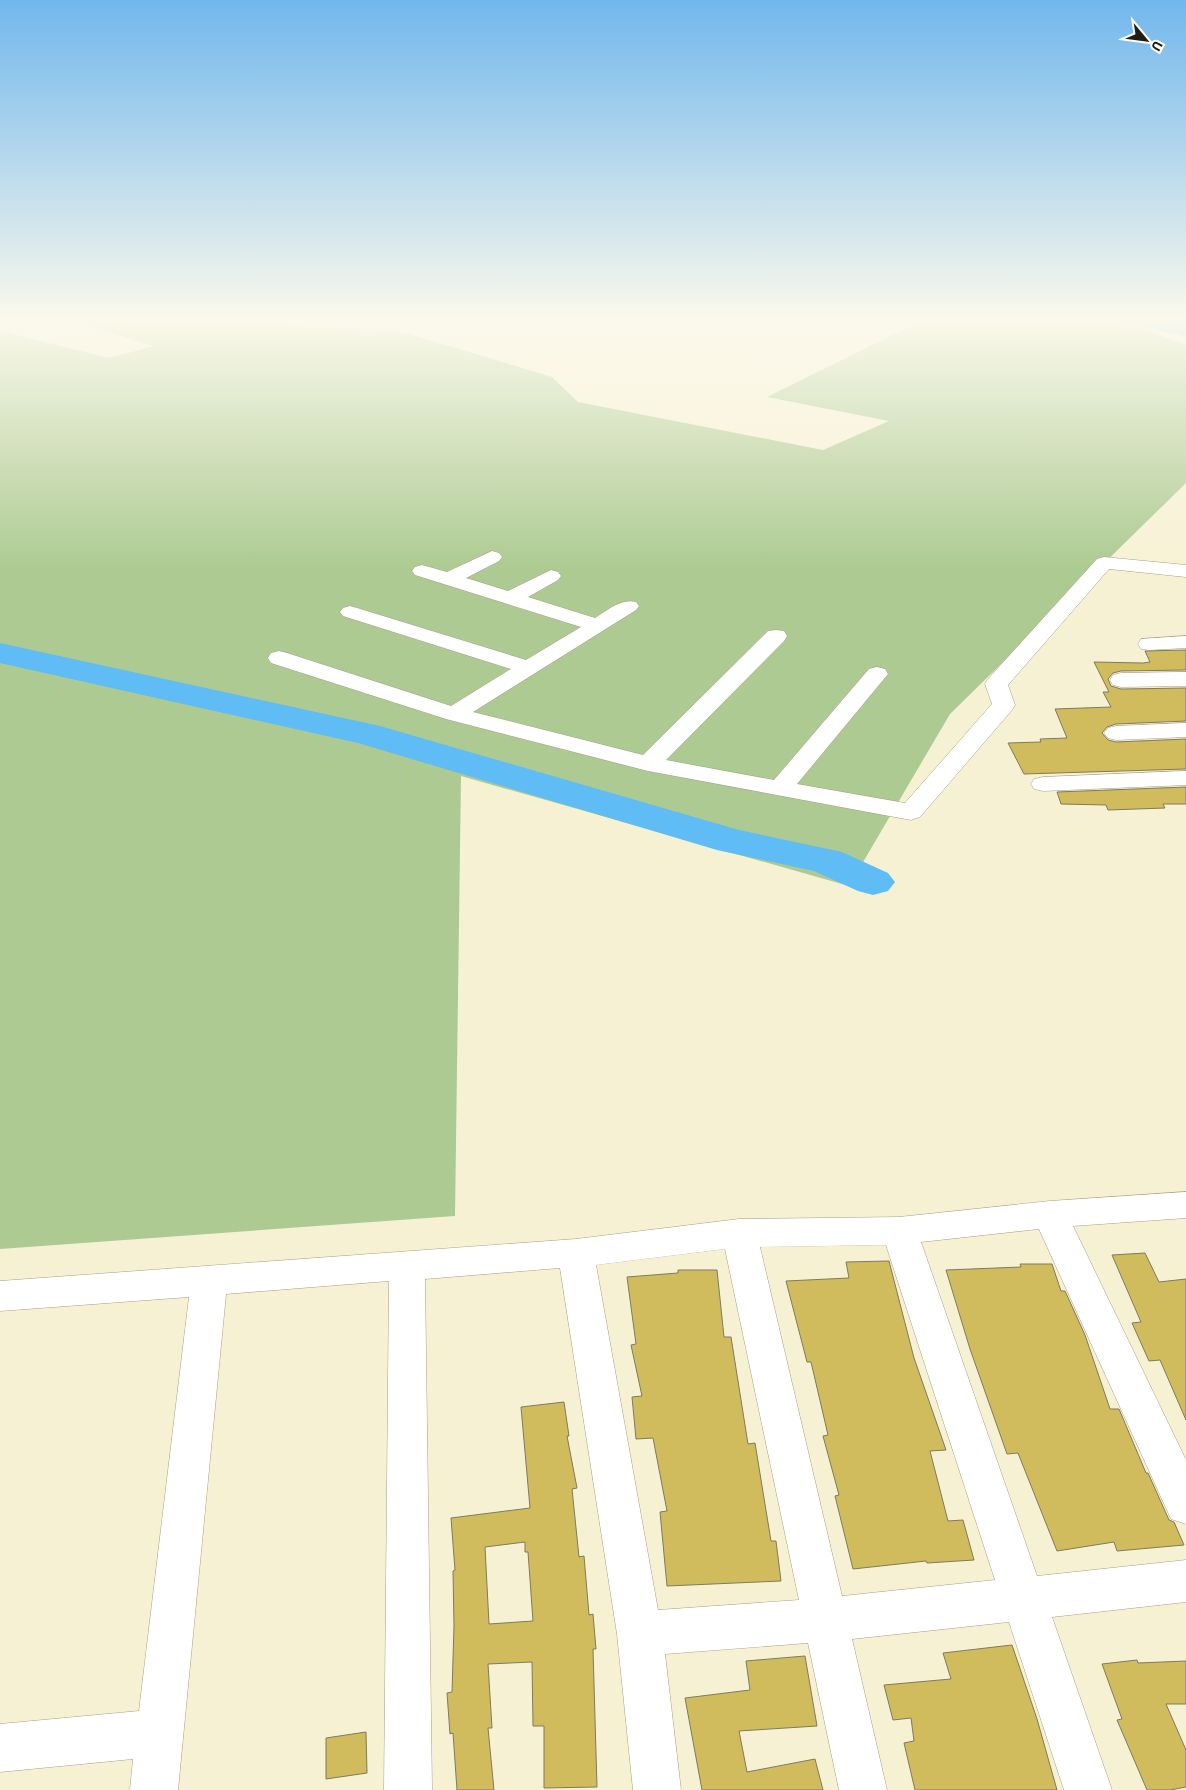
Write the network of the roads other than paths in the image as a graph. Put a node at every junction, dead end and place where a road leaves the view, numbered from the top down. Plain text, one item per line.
1 (492, 557) dead end
2 (1186, 570) edge
3 (422, 571) dead end
4 (551, 576) dead end
5 (449, 579) junction
6 (511, 598) junction
7 (628, 606) dead end
8 (350, 612) dead end
9 (597, 625) junction
10 (776, 636) dead end
11 (1186, 642) edge
12 (1148, 644) dead end
13 (279, 658) dead end
14 (529, 668) junction
15 (877, 674) dead end
16 (1186, 679) edge
17 (1122, 680) dead end
18 (454, 714) junction
19 (1186, 730) edge
20 (1116, 733) dead end
21 (648, 764) junction
22 (1186, 778) edge
23 (1043, 784) dead end
24 (780, 788) junction
25 (1186, 1205) edge
26 (1050, 1214) junction
27 (899, 1231) junction
28 (739, 1233) junction
29 (576, 1253) junction
30 (407, 1265) junction
31 (209, 1280) junction
32 (0, 1296) edge
33 (1186, 1505) edge
34 (1186, 1581) edge
35 (1024, 1598) junction
36 (825, 1620) junction
37 (640, 1634) junction
38 (160, 1732) junction
39 (0, 1748) edge
40 (154, 1790) edge
41 (408, 1790) edge
42 (656, 1790) edge
43 (862, 1790) edge
44 (1088, 1790) edge

1 - 5 street
2 - 24 street
3 - 5 street
4 - 6 street
5 - 6 street
6 - 9 street
7 - 9 street
8 - 14 street
9 - 14 street
10 - 21 street
11 - 12 street
13 - 18 street
14 - 18 street
15 - 24 street
16 - 17 street
18 - 21 street
19 - 20 street
21 - 24 street
22 - 23 street
25 - 26 street
26 - 27 street
26 - 33 street
27 - 28 street
27 - 35 street
28 - 29 street
28 - 36 street
29 - 30 street
29 - 37 street
30 - 31 street
30 - 41 street
31 - 32 street
31 - 38 street
34 - 35 street
35 - 36 street
35 - 44 street
36 - 37 street
36 - 43 street
37 - 42 street
38 - 39 street
38 - 40 street

